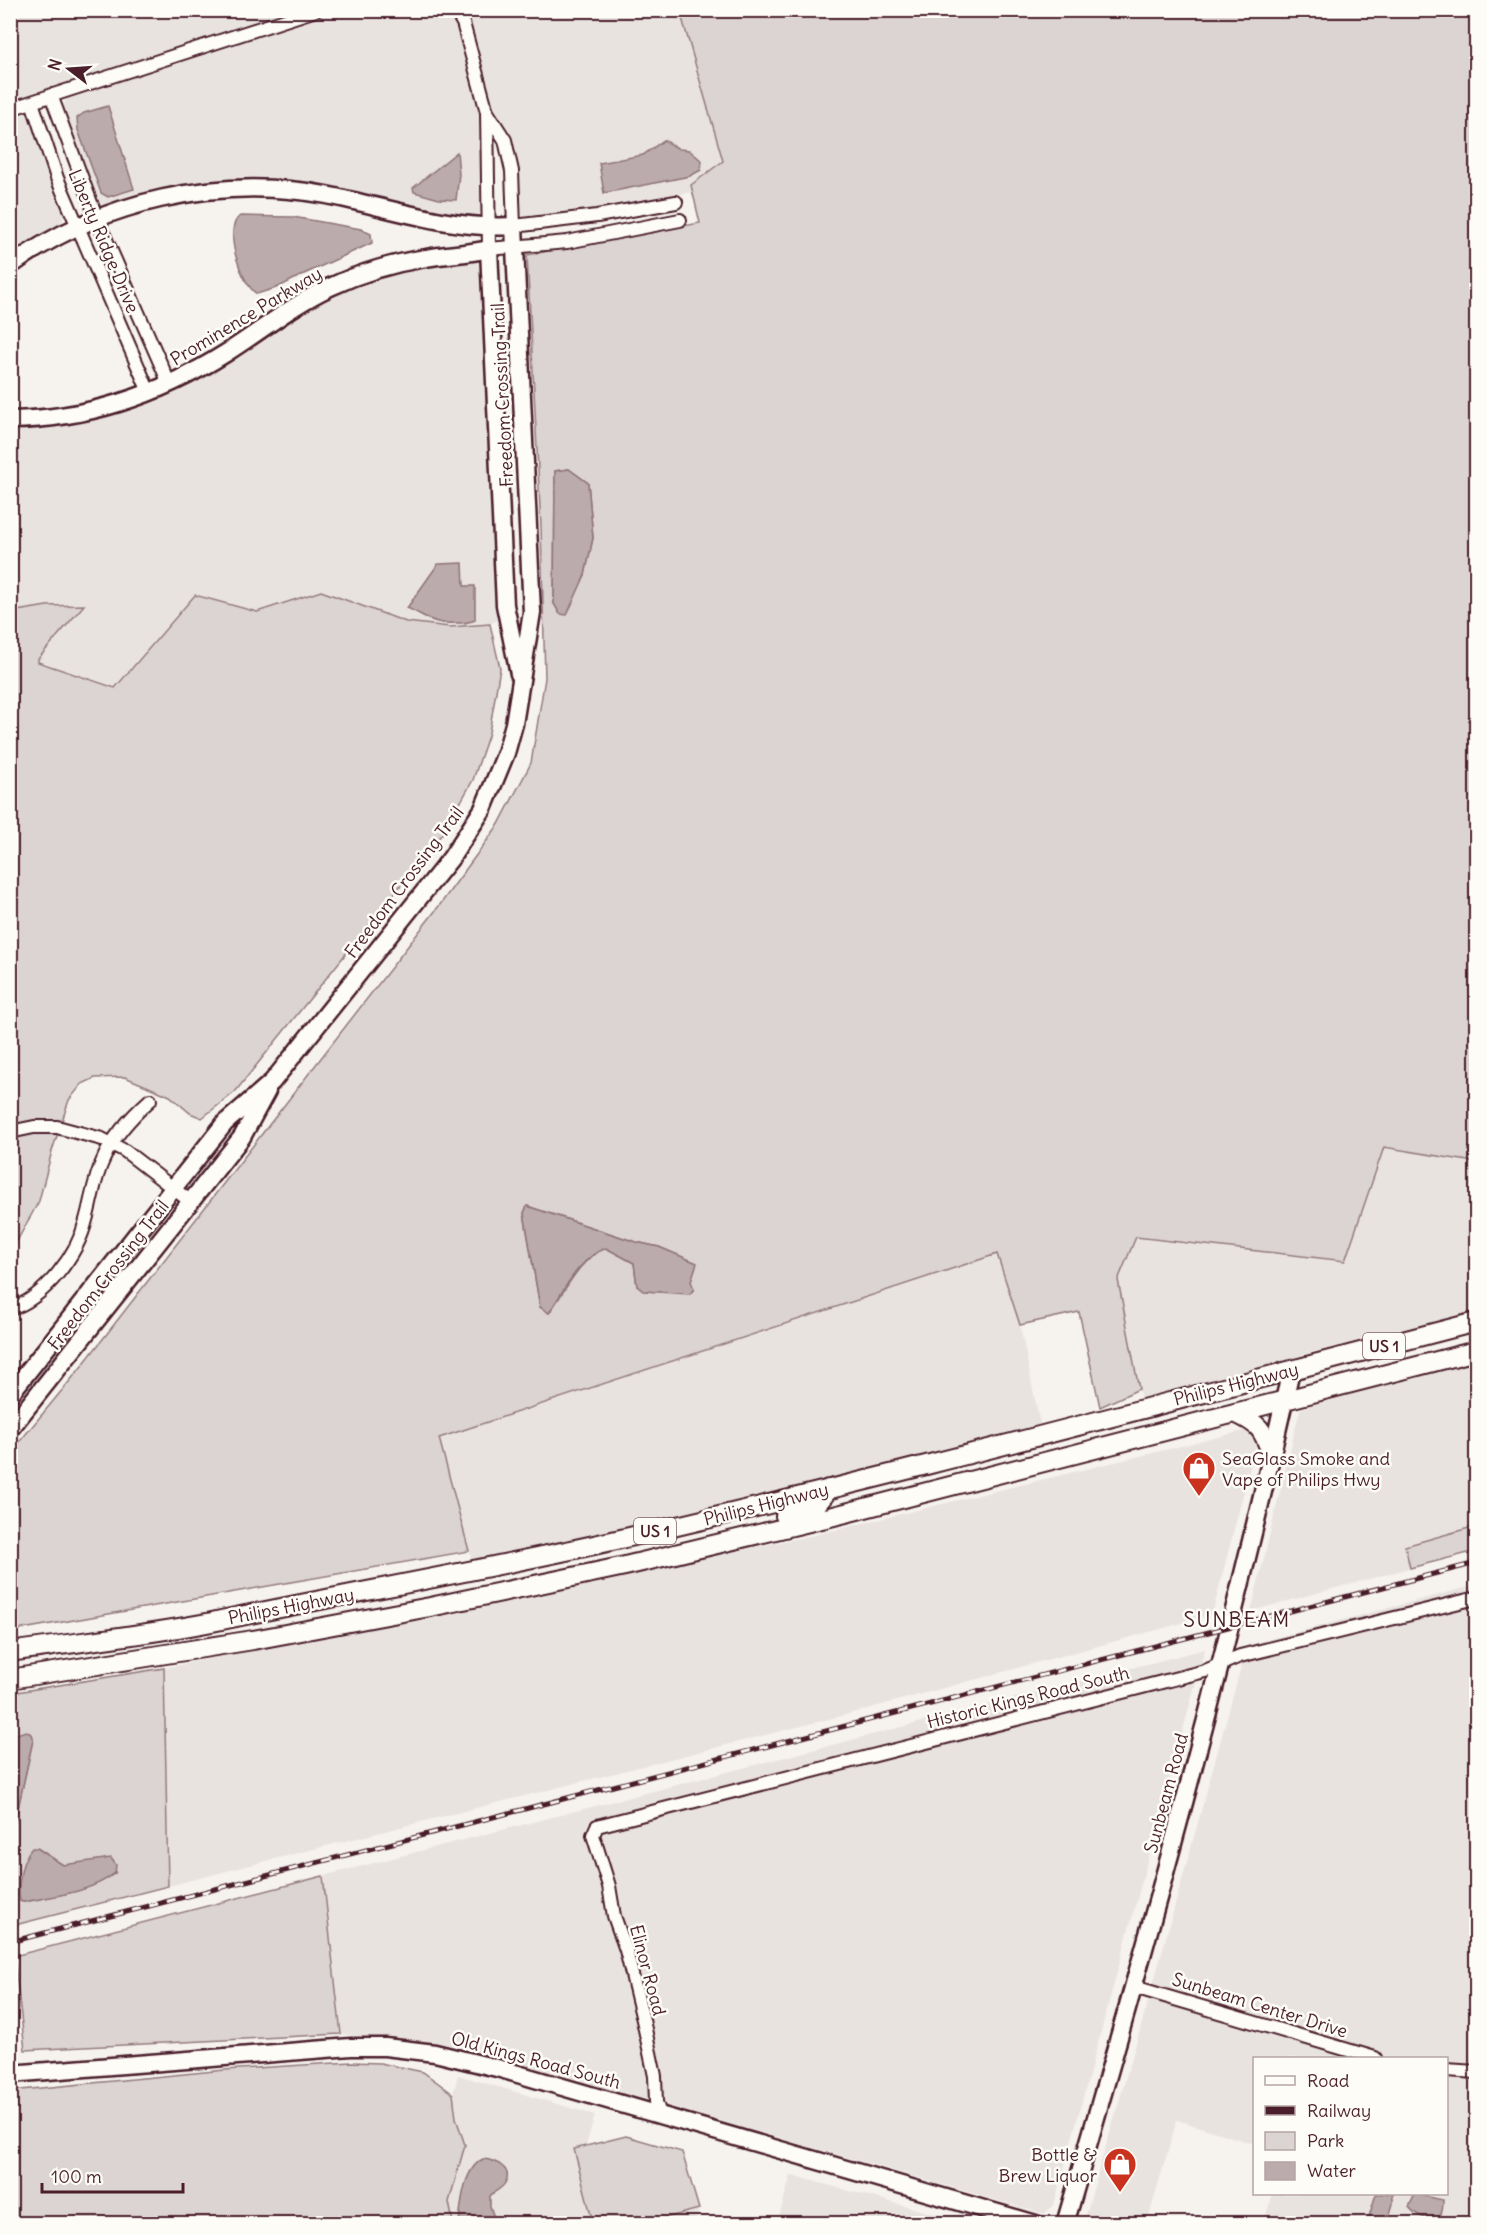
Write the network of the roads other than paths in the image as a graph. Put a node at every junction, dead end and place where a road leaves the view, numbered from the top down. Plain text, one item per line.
1 (315, 10) edge
2 (455, 10) edge
3 (51, 95) junction
4 (32, 102) junction
5 (10, 109) edge
6 (487, 112) junction
7 (676, 202) dead end
8 (97, 219) junction
9 (680, 220) dead end
10 (514, 226) junction
11 (489, 227) junction
12 (78, 228) junction
13 (515, 247) junction
14 (489, 249) junction
15 (10, 266) edge
16 (169, 383) junction
17 (149, 392) junction
18 (10, 420) edge
19 (520, 681) junction
20 (272, 1082) junction
21 (150, 1100) dead end
22 (10, 1132) edge
23 (112, 1143) junction
24 (173, 1188) junction
25 (191, 1202) junction
26 (10, 1309) edge
27 (1476, 1322) edge
28 (1476, 1351) edge
29 (1291, 1370) junction
30 (10, 1394) edge
31 (1284, 1400) junction
32 (1235, 1413) junction
33 (10, 1429) edge
34 (1271, 1453) junction
35 (946, 1459) junction
36 (828, 1489) junction
37 (840, 1514) junction
38 (713, 1546) junction
39 (513, 1562) junction
40 (519, 1589) junction
41 (1476, 1598) edge
42 (211, 1622) junction
43 (10, 1652) edge
44 (151, 1656) junction
45 (1222, 1664) junction
46 (10, 1679) edge
47 (593, 1835) joint
48 (1134, 1987) junction
49 (1372, 2057) edge
50 (1448, 2070) edge
51 (1476, 2072) edge
52 (10, 2074) edge
53 (660, 2115) junction
54 (1036, 2223) edge
55 (1065, 2223) edge

1 - 3 street
2 - 6 street, Freedom Crossing Trail
3 - 4 street
3 - 8 street, Liberty Ridge Drive
4 - 5 street
4 - 12 street, Liberty Ridge Drive
6 - 10 street, Freedom Crossing Trail
6 - 11 street, Freedom Crossing Trail
7 - 10 street
8 - 11 street
8 - 12 street
8 - 16 street, Liberty Ridge Drive
9 - 13 street, Prominence Parkway
10 - 11 street
10 - 13 street, Freedom Crossing Trail
11 - 14 street, Freedom Crossing Trail
12 - 15 street
12 - 17 street, Liberty Ridge Drive
13 - 14 street, Prominence Parkway
13 - 19 street, Freedom Crossing Trail
14 - 16 street, Prominence Parkway
14 - 19 street, Freedom Crossing Trail
16 - 17 street, Prominence Parkway
17 - 18 street, Prominence Parkway
19 - 20 street, Freedom Crossing Trail
20 - 24 street, Freedom Crossing Trail
20 - 25 street, Freedom Crossing Trail
21 - 23 street
22 - 23 street
23 - 24 street
23 - 26 street
24 - 25 street
24 - 30 street, Freedom Crossing Trail
25 - 33 street, Freedom Crossing Trail
27 - 29 main road, Philips Highway / US 1
28 - 31 main road, Philips Highway / US 1
29 - 31 street, Sunbeam Road
29 - 35 main road, Philips Highway / US 1
31 - 32 main road, Philips Highway / US 1
31 - 34 street, Sunbeam Road
32 - 34 main road
32 - 37 main road, Philips Highway / US 1
34 - 45 street, Sunbeam Road
35 - 36 main road, Philips Highway / US 1
35 - 37 main road
36 - 38 main road
36 - 39 main road, Philips Highway / US 1
37 - 38 main road, Philips Highway / US 1
38 - 40 main road, Philips Highway / US 1
39 - 40 main road
39 - 42 main road, Philips Highway / US 1
40 - 44 main road, Philips Highway / US 1
41 - 45 street, Historic Kings Road South
42 - 43 main road, Philips Highway / US 1
42 - 44 main road
44 - 46 main road, Philips Highway / US 1
45 - 47 street, Historic Kings Road South
45 - 48 street, Sunbeam Road
47 - 53 street, Elinor Road
48 - 49 street, Sunbeam Center Drive
48 - 55 street, Sunbeam Road
50 - 51 street
52 - 53 street, Old Kings Road South
53 - 54 street, Old Kings Road South

